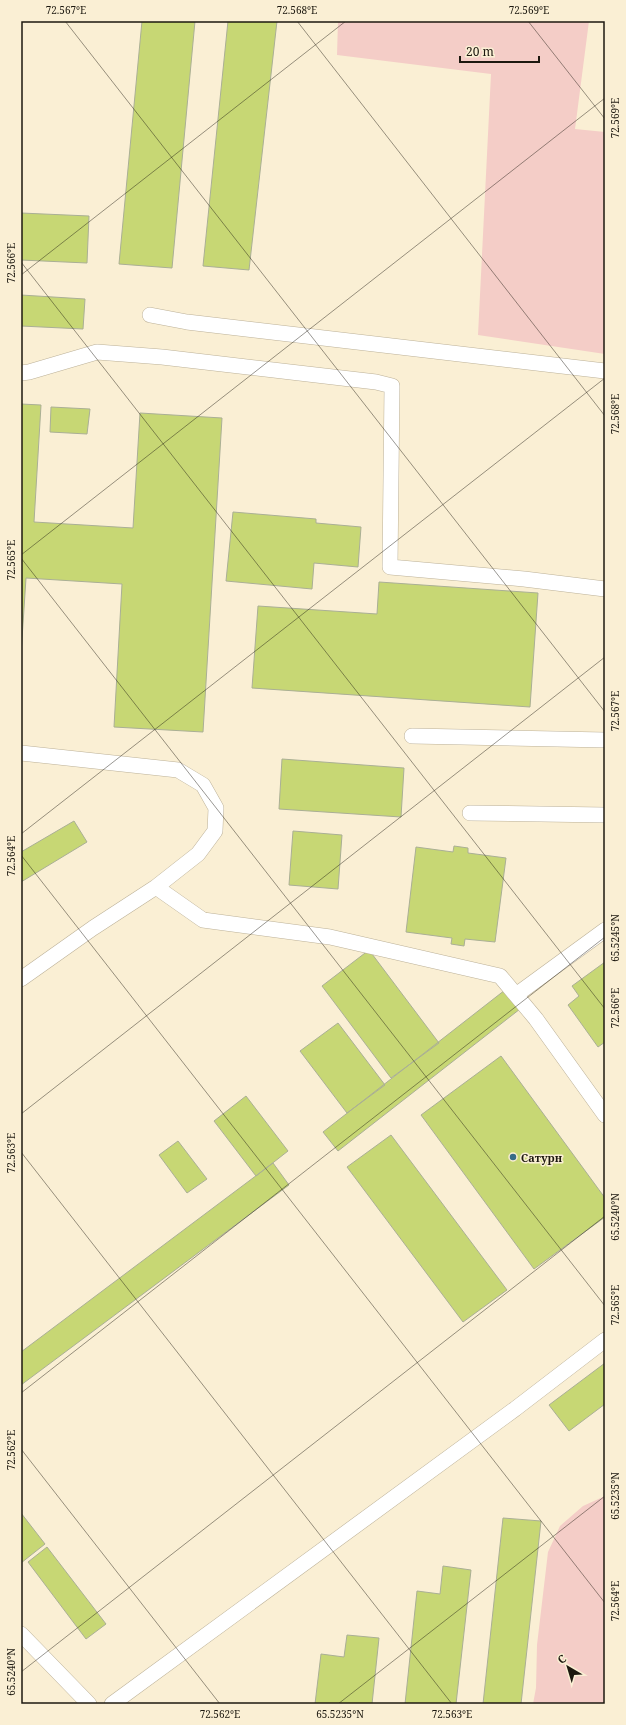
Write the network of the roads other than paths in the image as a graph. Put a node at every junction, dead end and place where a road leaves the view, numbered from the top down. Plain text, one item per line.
1 (150, 315) dead end
2 (605, 371) edge
3 (21, 373) edge
4 (605, 589) edge
5 (412, 736) dead end
6 (605, 740) edge
7 (21, 753) edge
8 (470, 813) dead end
9 (605, 815) edge
10 (156, 887) junction
11 (605, 930) edge
12 (21, 979) edge
13 (516, 995) junction
14 (604, 1111) edge
15 (605, 1340) edge
16 (21, 1634) edge
17 (89, 1704) edge
18 (112, 1704) edge

1 - 2 lane
3 - 4 lane
5 - 6 lane
7 - 10 lane
8 - 9 lane
10 - 12 lane
10 - 13 lane
11 - 13 lane
13 - 14 lane
15 - 18 lane
16 - 17 lane

